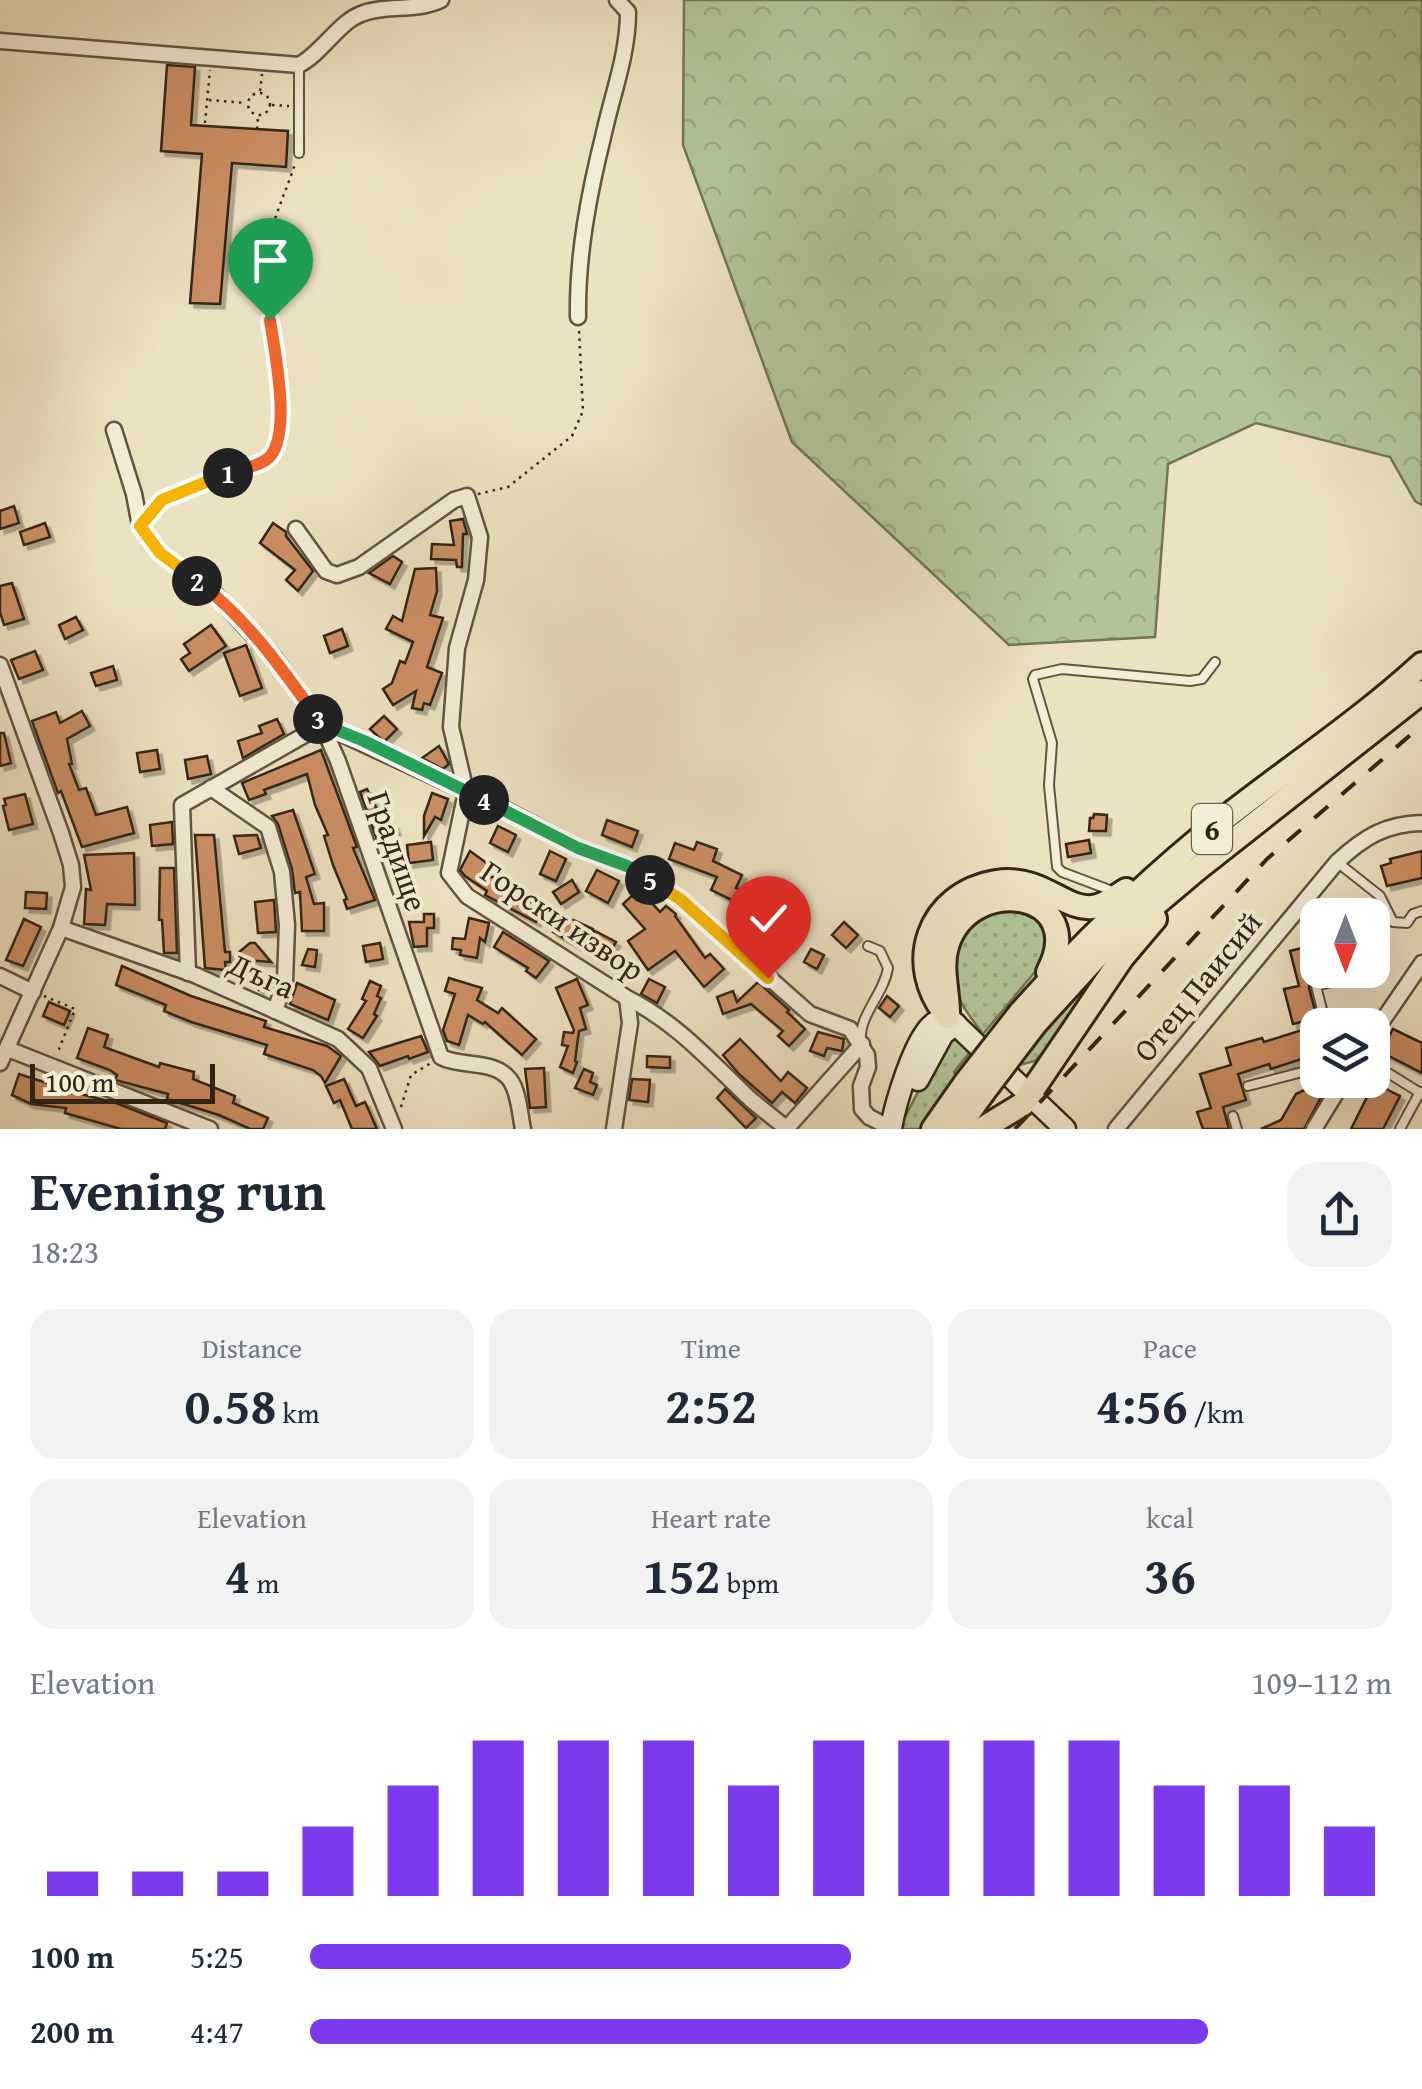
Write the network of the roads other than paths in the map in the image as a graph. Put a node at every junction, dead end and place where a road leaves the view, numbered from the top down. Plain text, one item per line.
1 (441, 0) edge
2 (617, 0) edge
3 (0, 40) edge
4 (299, 65) junction
5 (299, 154) road end
6 (578, 317) road end
7 (114, 430) dead end
8 (296, 529) dead end
9 (1215, 662) dead end
10 (0, 664) edge
11 (1422, 664) edge
12 (1422, 692) edge
13 (322, 724) junction
14 (211, 788) junction
15 (466, 792) junction
16 (1422, 823) edge
17 (1202, 836) junction
18 (1336, 862) junction
19 (1196, 870) junction
20 (1119, 894) junction
21 (1422, 911) edge
22 (60, 928) junction
23 (868, 946) dead end
24 (1422, 964) edge
25 (188, 973) junction
26 (0, 976) edge
27 (33, 992) junction
28 (627, 998) junction
29 (1390, 1010) edge
30 (275, 1011) junction
31 (1028, 1019) junction
32 (952, 1021) junction
33 (862, 1044) junction
34 (8, 1049) junction
35 (0, 1063) edge
36 (1300, 1073) edge
37 (1390, 1074) edge
38 (1248, 1086) dead end
39 (974, 1088) junction
40 (1421, 1093) edge
41 (1030, 1095) junction
42 (1332, 1098) edge
43 (1233, 1116) dead end
44 (210, 1129) edge
45 (394, 1129) edge
46 (523, 1129) edge
47 (614, 1129) edge
48 (787, 1129) edge
49 (891, 1129) edge
50 (933, 1129) edge
51 (957, 1129) edge
52 (982, 1129) edge
53 (1066, 1129) edge
54 (1116, 1129) edge
55 (1237, 1129) edge
56 (1314, 1129) edge
57 (1400, 1129) edge

1 - 4 street
2 - 6 street
3 - 4 street
4 - 5 lane
7 - 13 street, Градище
8 - 15 street, Горски извор
9 - 20 lane
10 - 22 street
11 - 17 highway, 6
12 - 19 highway, 6
13 - 14 street
13 - 15 street
13 - 46 street, Градище
14 - 25 street
14 - 30 street
15 - 28 street, Горски извор
15 - 33 street
16 - 18 street, Отец Паисий
17 - 20 highway
17 - 31 highway, 6
18 - 21 lane
18 - 54 street, Отец Паисий
19 - 31 highway, 6
19 - 41 highway
20 - 32 highway
22 - 25 street, Дъга
22 - 27 street
23 - 33 lane
24 - 29 street
25 - 30 street, Дъга
26 - 27 street
27 - 34 street
28 - 47 street
28 - 48 street, Горски извор
30 - 45 street, Дъга
31 - 32 highway
31 - 39 highway, 6, bridge
32 - 41 main road
32 - 49 main road
33 - 48 street
33 - 49 street
34 - 35 street
34 - 44 street
36 - 38 lane
37 - 40 lane
39 - 50 highway, 6
39 - 51 highway, 6
40 - 57 lane
41 - 52 highway
41 - 53 main road
42 - 56 street
43 - 55 lane

